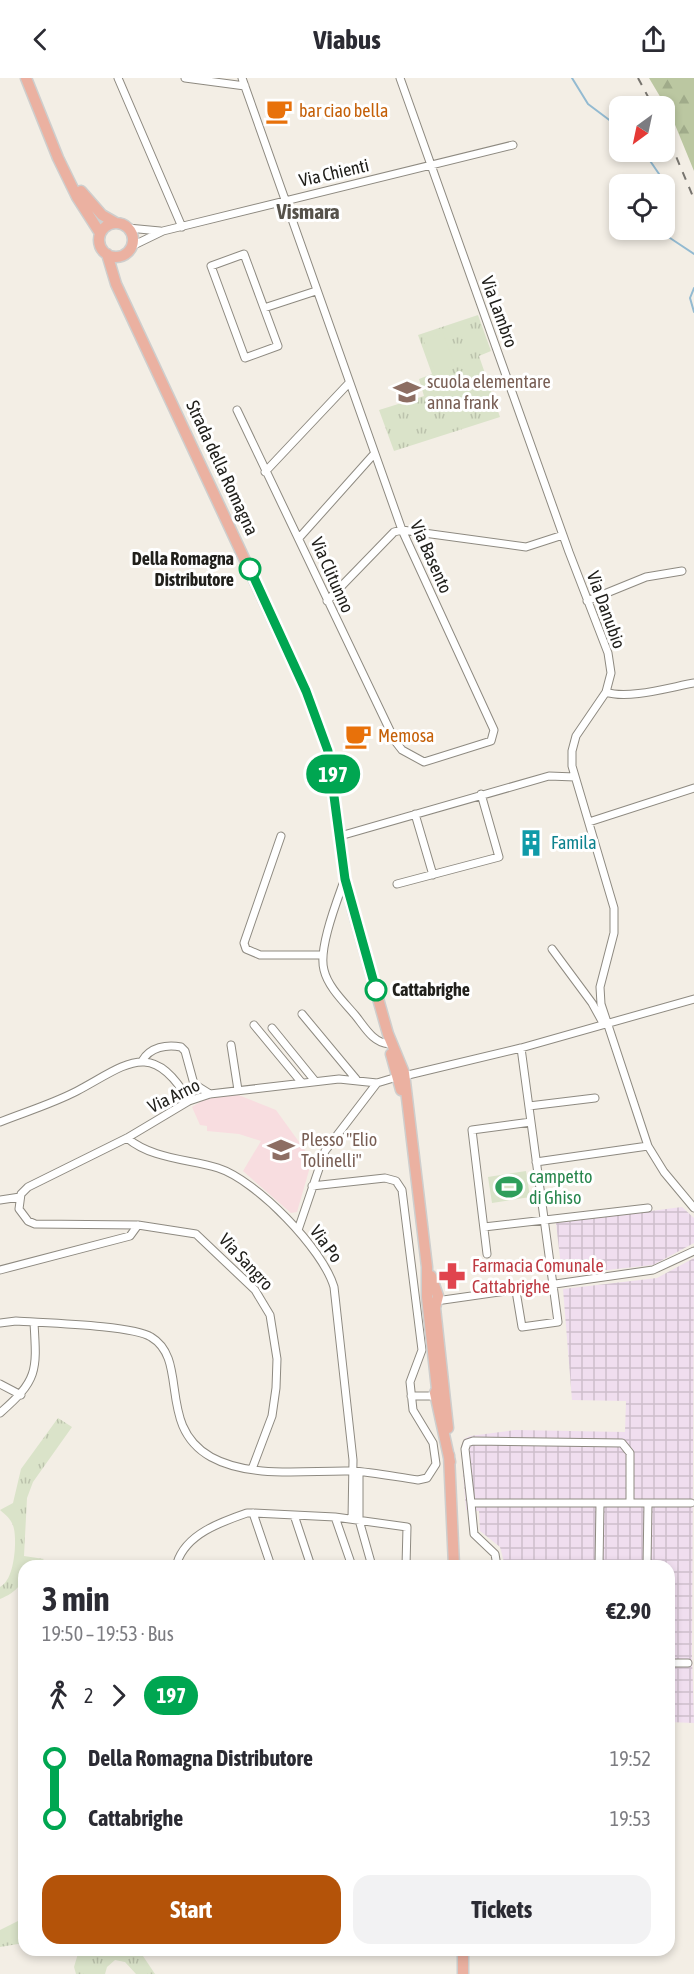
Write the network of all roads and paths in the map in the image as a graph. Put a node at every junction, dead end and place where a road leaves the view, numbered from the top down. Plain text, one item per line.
1 (26, 78) edge
2 (117, 78) edge
3 (186, 78) edge
4 (242, 78) edge
5 (400, 78) edge
6 (245, 86) junction
7 (39, 109) junction
8 (513, 145) dead end
9 (432, 166) junction
10 (283, 201) junction
11 (116, 223) junction
12 (183, 227) junction
13 (128, 228) junction
14 (163, 231) junction
15 (100, 233) junction
16 (132, 246) junction
17 (107, 254) junction
18 (121, 256) junction
19 (316, 291) junction
20 (125, 298) junction
21 (264, 308) junction
22 (348, 384) junction
23 (237, 410) dead end
24 (374, 454) junction
25 (265, 472) junction
26 (402, 530) junction
27 (563, 535) junction
28 (299, 538) junction
29 (682, 571) dead end
30 (587, 600) junction
31 (327, 601) junction
32 (694, 683) edge
33 (606, 692) junction
34 (402, 750) joint
35 (572, 766) junction
36 (559, 774) junction
37 (575, 777) junction
38 (694, 788) edge
39 (481, 794) junction
40 (415, 814) junction
41 (589, 822) junction
42 (281, 836) dead end
43 (340, 836) junction
44 (433, 874) junction
45 (345, 879) junction
46 (397, 884) dead end
47 (552, 949) dead end
48 (323, 955) junction
49 (694, 999) edge
50 (302, 1014) dead end
51 (605, 1024) junction
52 (255, 1025) dead end
53 (272, 1029) dead end
54 (388, 1039) junction
55 (231, 1045) dead end
56 (521, 1048) junction
57 (142, 1061) junction
58 (399, 1075) junction
59 (356, 1079) junction
60 (315, 1081) junction
61 (302, 1083) junction
62 (379, 1083) junction
63 (237, 1090) junction
64 (210, 1094) junction
65 (595, 1098) dead end
66 (189, 1101) junction
67 (529, 1106) junction
68 (0, 1122) edge
69 (531, 1122) junction
70 (127, 1138) junction
71 (648, 1146) junction
72 (536, 1162) junction
73 (312, 1186) junction
74 (20, 1197) junction
75 (0, 1200) edge
76 (648, 1208) dead end
77 (694, 1208) edge
78 (544, 1221) junction
79 (138, 1225) junction
80 (484, 1227) junction
81 (298, 1230) junction
82 (694, 1251) edge
83 (487, 1254) dead end
84 (0, 1270) edge
85 (552, 1283) junction
86 (516, 1290) junction
87 (433, 1297) junction
88 (0, 1323) edge
89 (34, 1323) junction
90 (0, 1384) edge
91 (440, 1393) junction
92 (21, 1395) junction
93 (411, 1396) junction
94 (0, 1413) edge
95 (252, 1469) junction
96 (356, 1472) junction
97 (471, 1503) junction
98 (600, 1503) junction
99 (630, 1503) junction
100 (648, 1503) junction
101 (691, 1503) dead end
102 (253, 1513) junction
103 (294, 1515) junction
104 (335, 1518) junction
105 (356, 1520) junction
106 (178, 1560) edge
107 (269, 1560) edge
108 (309, 1560) edge
109 (350, 1560) edge
110 (370, 1560) edge
111 (406, 1560) edge
112 (454, 1560) edge
113 (496, 1560) edge
114 (599, 1560) edge
115 (647, 1560) edge
116 (675, 1663) edge
117 (688, 1663) dead end
118 (463, 1956) edge
119 (463, 1974) edge

1 - 7 main road
2 - 12 street
3 - 6 street
4 - 6 street, Via Basento
5 - 9 street, Via Lambro
6 - 10 street, Via Basento
7 - 11 main road
7 - 15 main road
8 - 9 street, Via Chienti
9 - 10 street, Via Chienti
9 - 27 street, Via Lambro
10 - 12 street, Via Chienti
10 - 19 street, Via Basento
11 - 13 main road
11 - 15 main road
12 - 14 street, Via Chienti
13 - 14 street, Via Chienti
13 - 16 main road
14 - 16 street, Via Chienti
15 - 17 main road
16 - 18 main road
17 - 18 main road
17 - 20 main road, Strada della Romagna
18 - 20 main road, Strada della Romagna
19 - 21 street
19 - 22 street, Via Basento
20 - 43 main road, Strada della Romagna
21 - 21 street
22 - 24 street, Via Basento
22 - 25 street
23 - 25 street, Via Clitunno
24 - 26 street, Via Basento
24 - 28 street
25 - 28 street, Via Clitunno
26 - 27 street
26 - 31 street
26 - 34 street, Via Basento
27 - 30 street, Via Danubio
28 - 31 street, Via Clitunno
29 - 30 street
30 - 33 street, Via Danubio
31 - 34 street, Via Clitunno
32 - 33 street
33 - 35 street, Via Danubio
35 - 36 street
35 - 37 street, Via Danubio
36 - 37 street
36 - 39 street
37 - 41 street, Via Danubio
38 - 41 street
39 - 40 street
39 - 44 street
40 - 43 street
40 - 44 street
41 - 51 street, Via Danubio
42 - 48 street
43 - 45 main road, Strada della Romagna
44 - 46 street
45 - 48 street
45 - 54 main road, Strada della Romagna
47 - 51 street
48 - 54 street
49 - 51 street
50 - 59 street
51 - 56 street
51 - 71 street
52 - 61 street
53 - 60 street
54 - 58 main road, Strada della Romagna
55 - 63 street
56 - 58 street
56 - 67 street
57 - 64 street
57 - 66 street
57 - 68 street
58 - 62 street
58 - 87 main road, Strada della Romagna
59 - 60 street, Via Arno
59 - 62 street, Via Arno
60 - 61 street, Via Arno
61 - 63 street, Via Arno
62 - 73 street
63 - 64 street, Via Arno
64 - 66 street, Via Arno
65 - 67 street
66 - 70 street, Via Arno
67 - 69 street
69 - 72 street
69 - 80 street
70 - 74 street, Via Arno
70 - 81 street, Via Po
71 - 72 street
71 - 77 street
72 - 78 street
73 - 81 street
73 - 93 street
74 - 75 street, Via Arno
74 - 79 street, Via Sangro
76 - 78 street
78 - 80 street
78 - 85 street
79 - 84 street
79 - 95 street, Via Sangro
80 - 83 street
81 - 96 street, Via Po
82 - 85 street
85 - 86 street
85 - 86 street
86 - 87 street
87 - 91 main road, Strada della Romagna
88 - 89 street
89 - 92 street
89 - 95 street
90 - 92 street
91 - 93 street
91 - 112 main road, Strada della Romagna
92 - 94 street
93 - 96 street
95 - 96 street
96 - 105 street, Via Po
97 - 98 street
97 - 99 street
97 - 113 street
98 - 99 street
98 - 114 street
99 - 100 street
100 - 101 street
100 - 115 street
102 - 103 street
102 - 106 street
102 - 107 street
103 - 104 street
103 - 108 street
104 - 105 street
104 - 109 street
105 - 110 street, Via Po
105 - 111 street
116 - 117 street
118 - 119 main road

